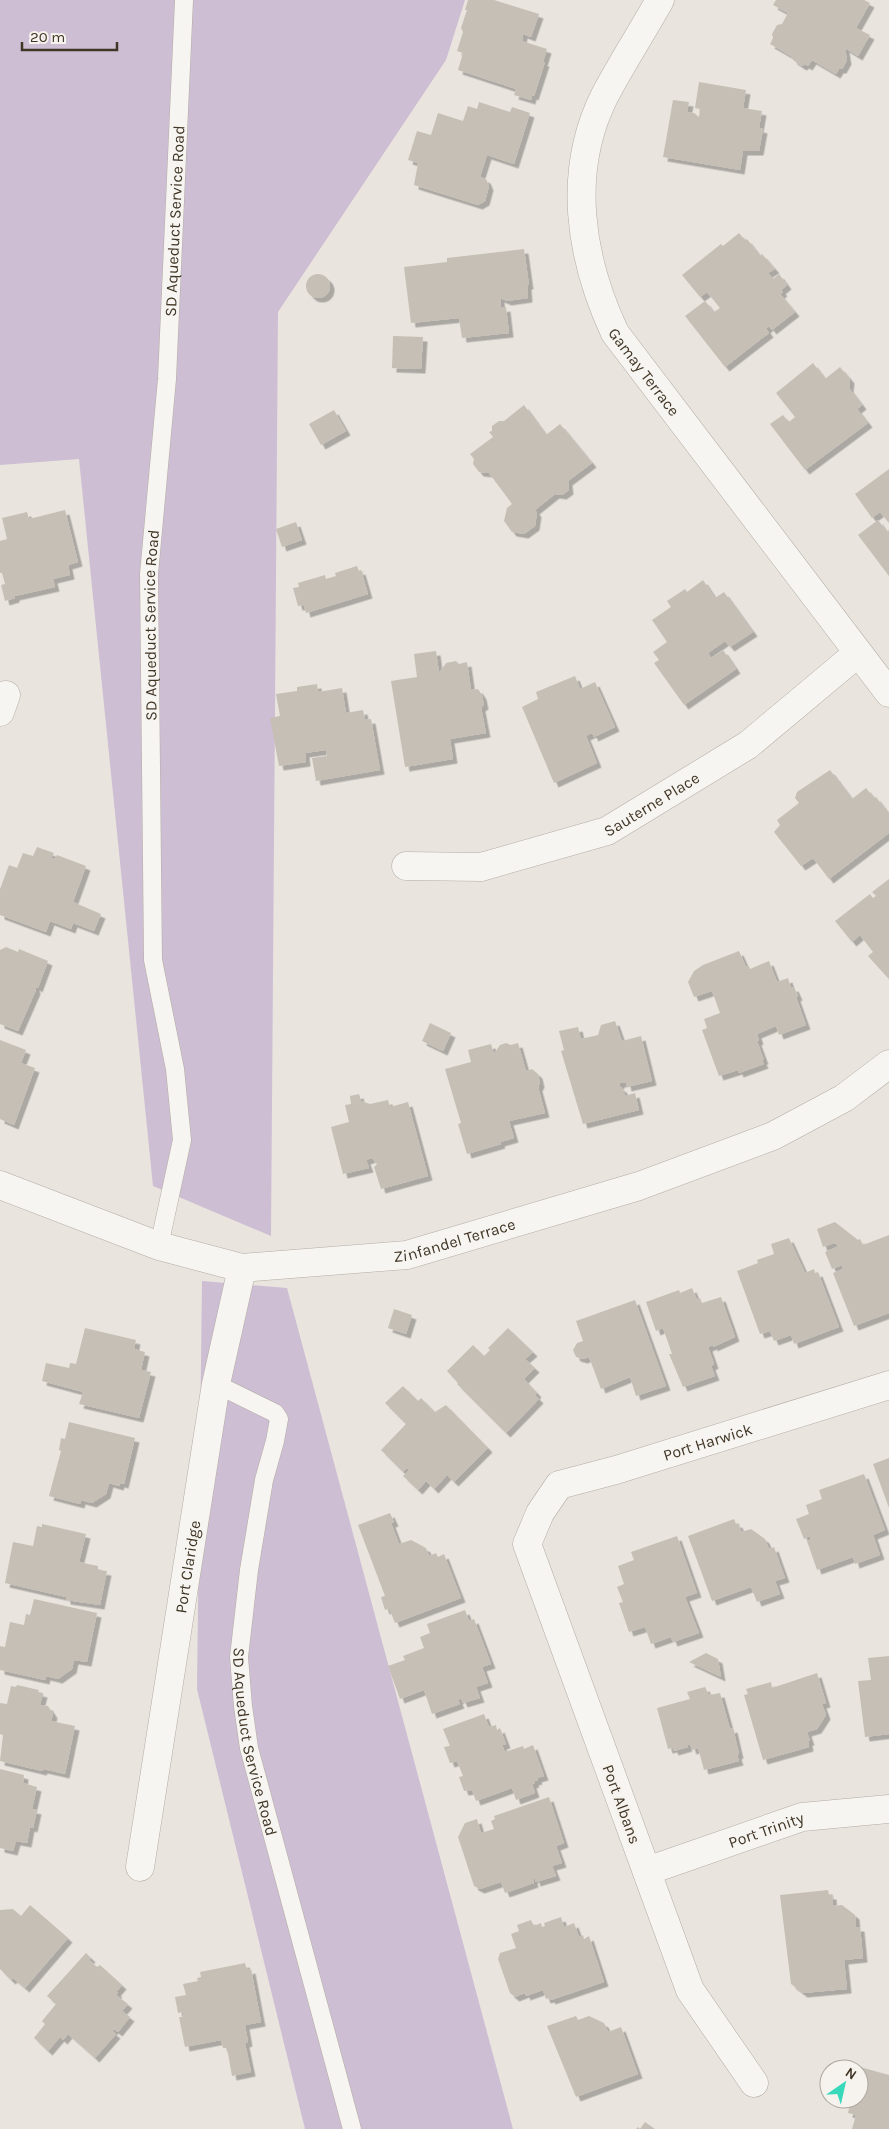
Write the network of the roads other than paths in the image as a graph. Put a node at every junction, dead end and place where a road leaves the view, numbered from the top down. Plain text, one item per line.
1 (184, 0) edge
2 (660, 0) edge
3 (858, 653) junction
4 (889, 693) edge
5 (406, 866) dead end
6 (889, 1064) edge
7 (0, 1185) edge
8 (159, 1246) junction
9 (242, 1268) junction
10 (216, 1384) junction
11 (889, 1385) edge
12 (540, 1514) joint
13 (889, 1809) edge
14 (140, 1867) dead end
15 (647, 1872) junction
16 (754, 2083) dead end
17 (352, 2129) edge

1 - 8 lane, SD Aqueduct Service Road
2 - 3 street, Gamay Terrace
3 - 4 street, Gamay Terrace
3 - 5 street, Sauterne Place
6 - 9 street, Zinfandel Terrace
7 - 8 street, Zinfandel Terrace
8 - 9 street, Zinfandel Terrace
9 - 10 street, Port Claridge
10 - 14 street, Port Claridge
10 - 17 lane, SD Aqueduct Service Road
11 - 12 street, Port Harwick
12 - 15 street, Port Albans
13 - 15 street, Port Trinity
15 - 16 street, Port Albans

